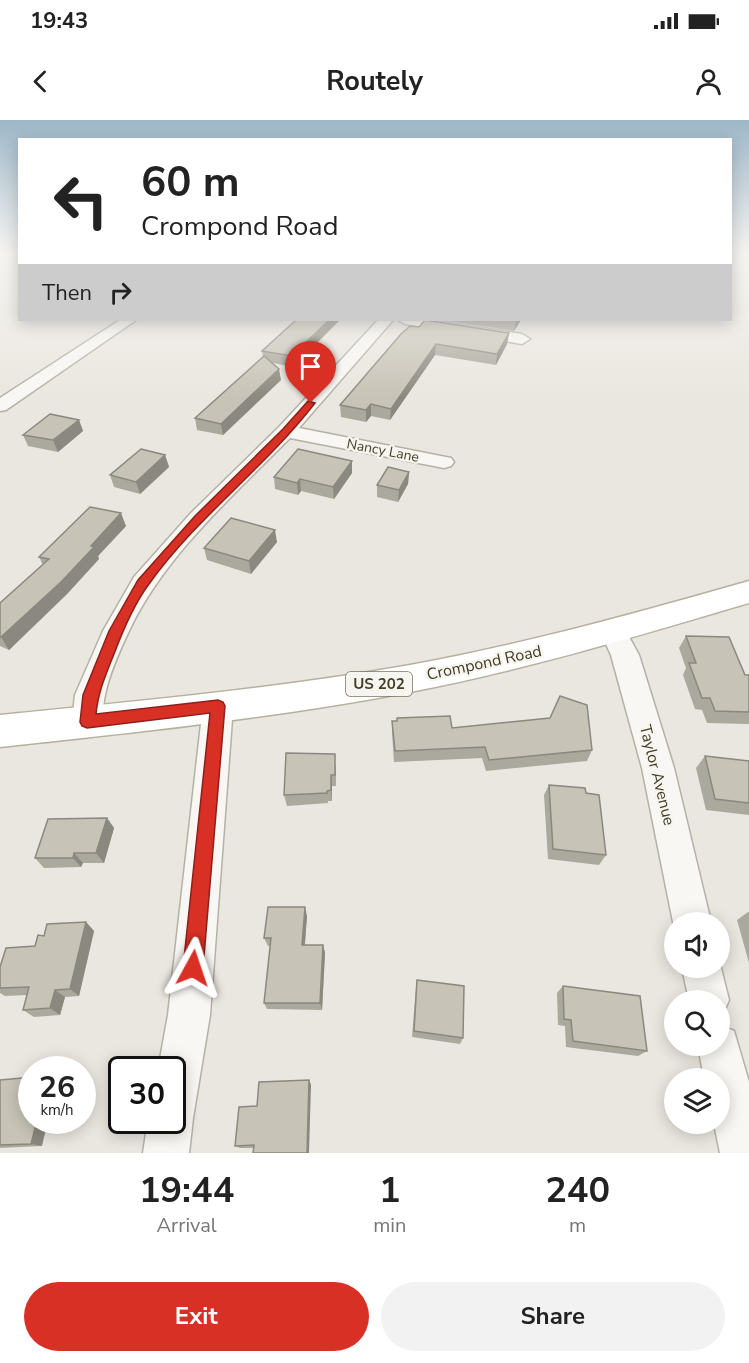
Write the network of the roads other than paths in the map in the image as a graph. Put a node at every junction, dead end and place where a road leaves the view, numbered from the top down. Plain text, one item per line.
1 (128, 321) edge
2 (385, 321) edge
3 (411, 321) edge
4 (522, 339) dead end
5 (0, 406) edge
6 (286, 431) junction
7 (444, 462) dead end
8 (749, 592) edge
9 (613, 631) junction
10 (218, 706) junction
11 (87, 722) junction
12 (0, 731) edge
13 (690, 912) edge
14 (182, 1056) edge
15 (721, 1056) edge
16 (169, 1134) edge
17 (166, 1153) edge
18 (742, 1153) edge

1 - 5 street
2 - 6 street
3 - 4 street
6 - 7 street, Nancy Lane
6 - 11 street
8 - 9 main road, Crompond Road / US 202
9 - 10 main road, Crompond Road / US 202
9 - 13 street, Taylor Avenue
10 - 11 main road, Crompond Road / US 202
10 - 14 street
11 - 12 main road, Crompond Road / US 202
15 - 18 street
16 - 17 street

